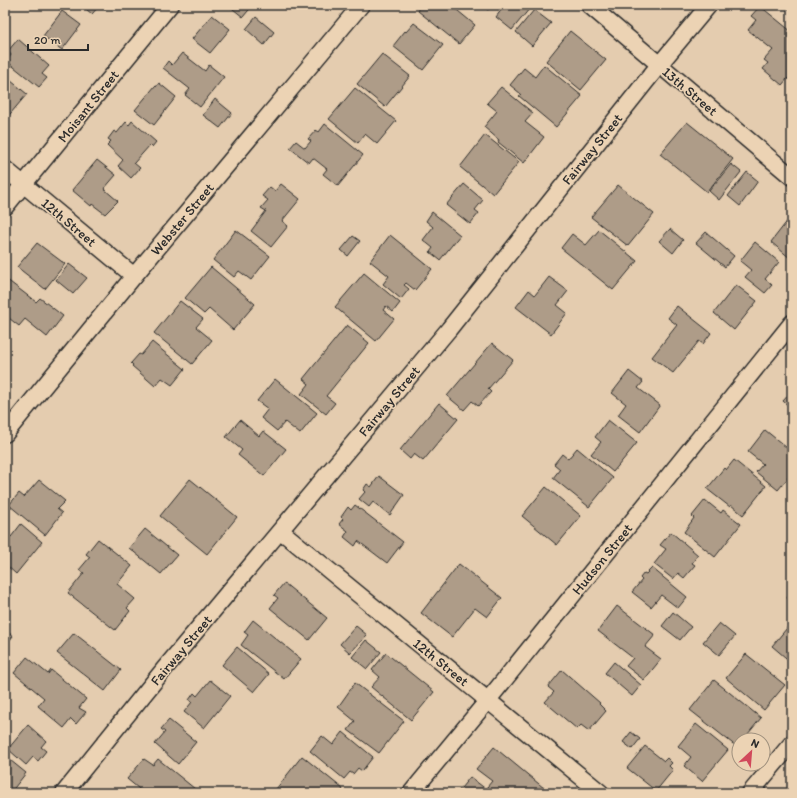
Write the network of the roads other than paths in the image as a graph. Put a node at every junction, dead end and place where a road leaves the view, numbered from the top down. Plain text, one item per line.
1 (170, 5) edge
2 (361, 5) edge
3 (589, 5) edge
4 (709, 5) edge
5 (659, 65) junction
6 (5, 169) edge
7 (792, 177) edge
8 (24, 184) junction
9 (5, 207) edge
10 (134, 276) junction
11 (792, 323) edge
12 (5, 434) edge
13 (281, 531) junction
14 (488, 700) junction
15 (792, 743) edge
16 (64, 793) edge
17 (411, 793) edge
18 (601, 793) edge
19 (750, 793) edge

1 - 8 street, Moisant Street
2 - 10 street, Webster Street
3 - 5 street, 13th Street
4 - 5 street, Fairway Street
5 - 7 street, 13th Street
5 - 13 street, Fairway Street
6 - 8 street, 12th Street
8 - 9 street, Moisant Street
8 - 10 street, 12th Street
10 - 12 street, Webster Street
11 - 14 street, Hudson Street
13 - 14 street, 12th Street
13 - 16 street, Fairway Street
14 - 17 street, Hudson Street
14 - 18 street, 12th Street
15 - 19 street

